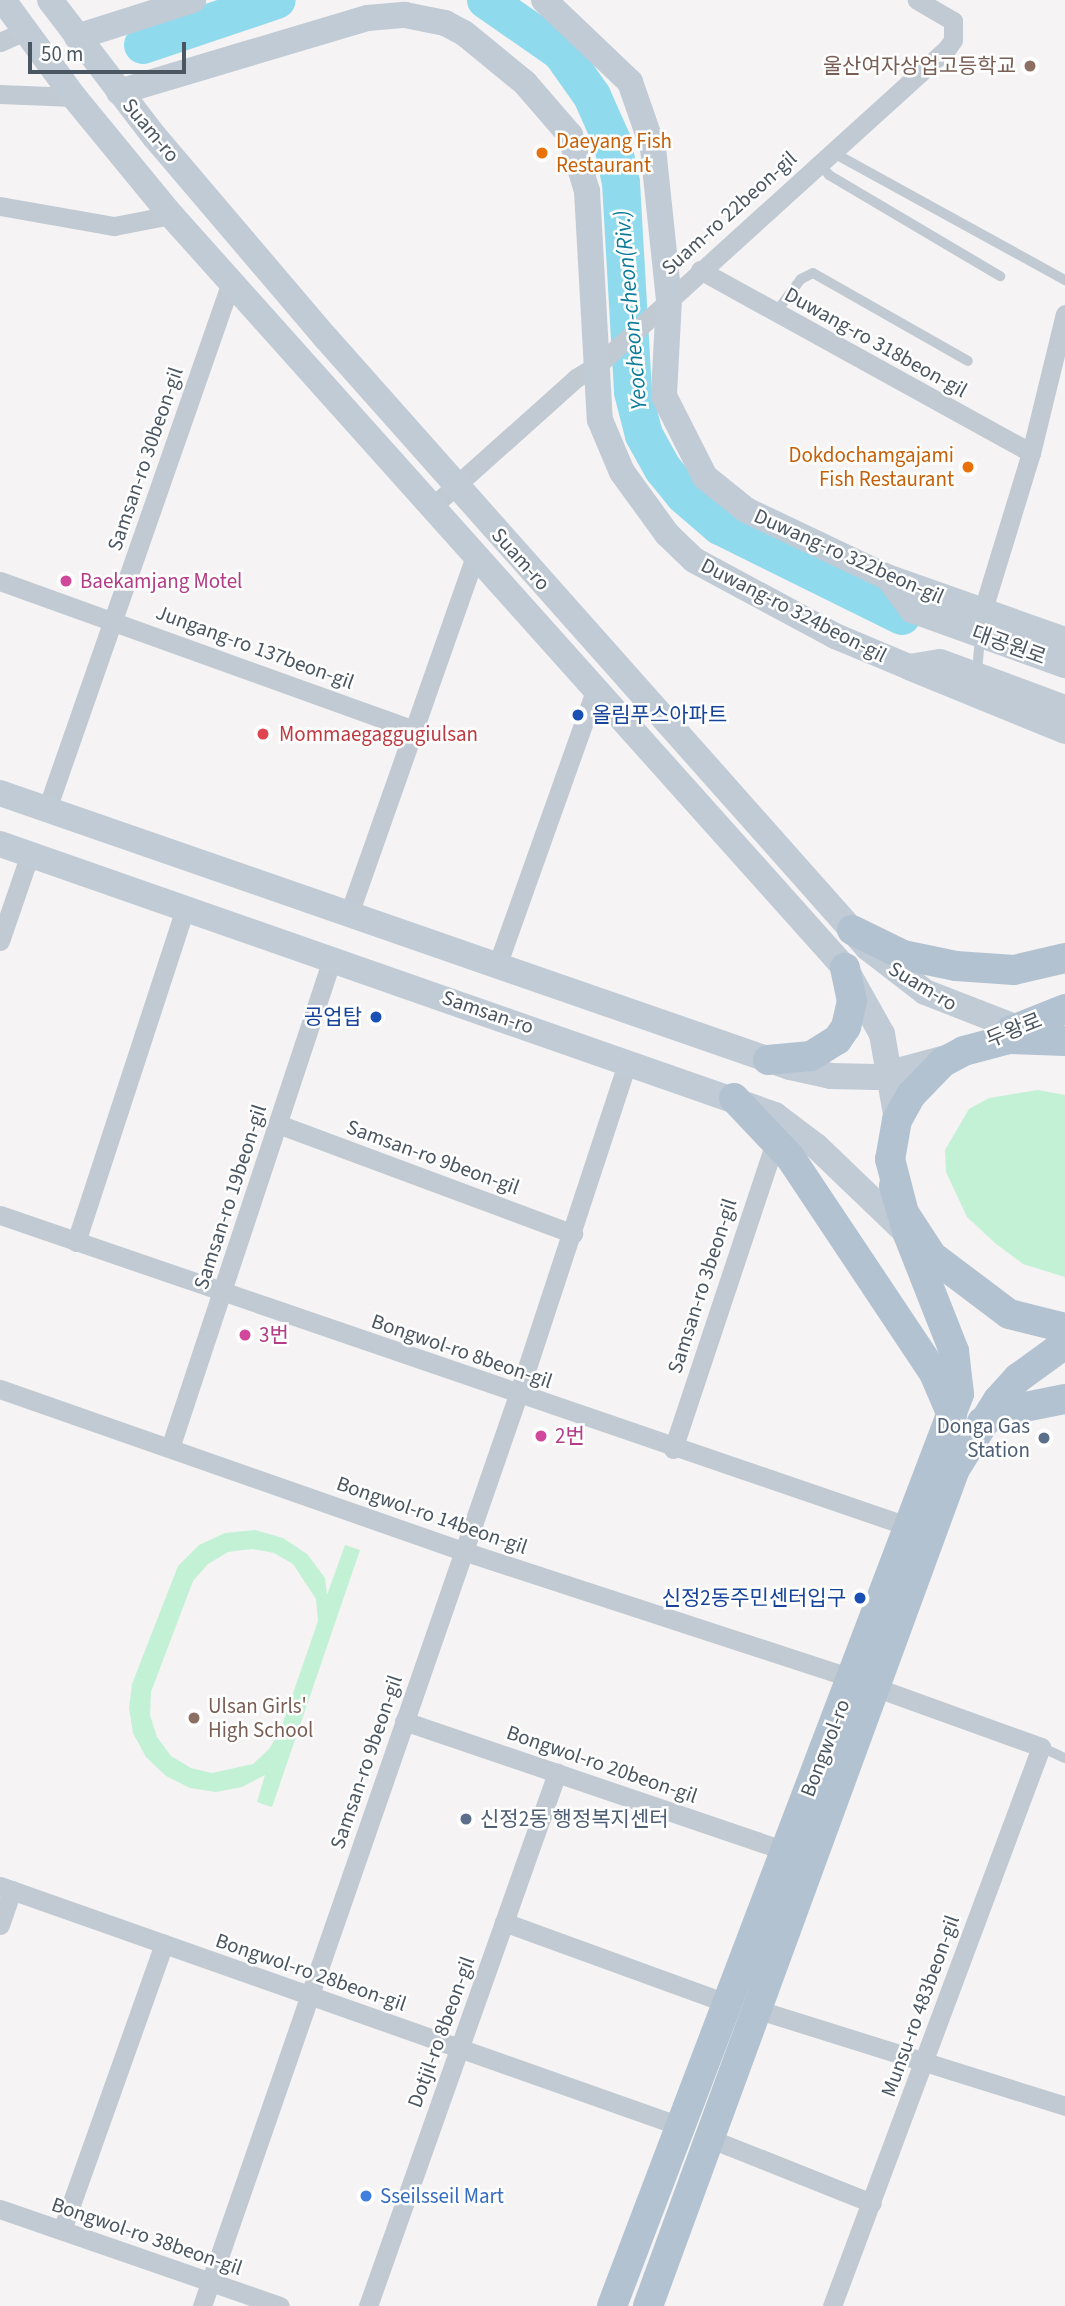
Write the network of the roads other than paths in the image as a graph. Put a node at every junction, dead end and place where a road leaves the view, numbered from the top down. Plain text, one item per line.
1 (3, 0) edge
2 (50, 0) edge
3 (193, 0) edge
4 (544, 0) edge
5 (917, 0) edge
6 (25, 31) junction
7 (77, 37) junction
8 (0, 43) edge
9 (119, 92) junction
10 (0, 94) edge
11 (74, 97) junction
12 (824, 157) junction
13 (0, 206) edge
14 (171, 215) junction
15 (700, 270) junction
16 (1000, 276) dead end
17 (1065, 280) edge
18 (231, 282) junction
19 (669, 299) junction
20 (776, 312) junction
21 (1065, 314) edge
22 (968, 360) dead end
23 (598, 365) junction
24 (1031, 453) junction
25 (455, 486) junction
26 (433, 506) junction
27 (476, 554) junction
28 (0, 581) edge
29 (113, 618) junction
30 (981, 623) junction
31 (1065, 640) edge
32 (940, 662) joint
33 (1065, 665) edge
34 (909, 667) junction
35 (976, 674) junction
36 (596, 688) junction
37 (1065, 708) edge
38 (414, 730) junction
39 (1065, 731) edge
40 (0, 793) edge
41 (47, 809) junction
42 (0, 844) edge
43 (30, 854) junction
44 (185, 908) junction
45 (349, 914) junction
46 (852, 930) junction
47 (0, 941) edge
48 (1065, 958) edge
49 (332, 959) junction
50 (498, 966) junction
51 (845, 968) junction
52 (1065, 1009) edge
53 (1016, 1029) junction
54 (1060, 1040) edge
55 (964, 1051) junction
56 (768, 1060) junction
57 (628, 1061) junction
58 (893, 1074) junction
59 (734, 1098) junction
60 (897, 1120) junction
61 (278, 1124) junction
62 (776, 1139) junction
63 (894, 1186) junction
64 (0, 1215) edge
65 (573, 1234) junction
66 (908, 1234) junction
67 (76, 1242) junction
68 (932, 1256) junction
69 (223, 1293) junction
70 (1065, 1330) edge
71 (1065, 1344) edge
72 (0, 1390) edge
73 (518, 1395) junction
74 (1065, 1399) edge
75 (952, 1415) junction
76 (981, 1422) junction
77 (170, 1448) junction
78 (673, 1448) junction
79 (934, 1496) junction
80 (910, 1527) junction
81 (463, 1551) junction
82 (864, 1683) junction
83 (404, 1721) junction
84 (1041, 1747) junction
85 (1065, 1758) edge
86 (557, 1773) junction
87 (785, 1851) junction
88 (6, 1888) edge
89 (504, 1922) junction
90 (0, 1925) edge
91 (164, 1944) junction
92 (309, 1995) junction
93 (727, 2003) junction
94 (759, 2010) junction
95 (459, 2048) junction
96 (925, 2061) junction
97 (1065, 2106) edge
98 (680, 2126) junction
99 (711, 2139) junction
100 (872, 2203) junction
101 (0, 2209) edge
102 (62, 2230) junction
103 (210, 2282) junction
104 (202, 2306) edge
105 (280, 2306) edge
106 (368, 2306) edge
107 (612, 2306) edge
108 (648, 2306) edge
109 (832, 2306) edge

1 - 6 main road, Suam-ro
2 - 7 main road, Suam-ro
3 - 7 main road
4 - 19 main road, Duwang-ro 322beon-gil
5 - 12 street, Suam-ro 22beon-gil
6 - 8 street
6 - 11 main road, Suam-ro
7 - 9 main road, Suam-ro
9 - 23 main road, Duwang-ro 324beon-gil
9 - 25 main road, Suam-ro
10 - 11 street
11 - 14 main road, Suam-ro
12 - 15 street, Suam-ro 22beon-gil
12 - 16 lane
12 - 17 lane
13 - 14 street
14 - 18 main road, Suam-ro
15 - 19 street, Suam-ro 22beon-gil
15 - 20 street, Duwang-ro 318beon-gil
18 - 26 main road, Suam-ro
18 - 29 street, Samsan-ro 30beon-gil
19 - 23 street, Suam-ro 22beon-gil
19 - 30 main road, Duwang-ro 322beon-gil
20 - 22 lane
20 - 24 street, Duwang-ro 318beon-gil
21 - 24 street
23 - 25 street, Suam-ro 22beon-gil
23 - 34 main road, Duwang-ro 324beon-gil
24 - 30 street
25 - 26 street, Suam-ro 22beon-gil
25 - 46 main road, Suam-ro
26 - 27 main road, Suam-ro
27 - 36 main road, Suam-ro
27 - 38 street
28 - 29 street, Jungang-ro 137beon-gil
29 - 38 street, Jungang-ro 137beon-gil
29 - 41 street, Samsan-ro 30beon-gil
30 - 31 main road, Duwang-ro 322beon-gil
30 - 33 main road, 대공원로
30 - 35 lane
32 - 34 main road, Duwang-ro 324beon-gil
32 - 35 main road, 대공원로
34 - 39 main road, Duwang-ro 324beon-gil
35 - 37 main road, 대공원로
36 - 50 street
36 - 51 main road, Suam-ro
38 - 45 street
40 - 41 main road
41 - 45 main road
42 - 43 main road, Samsan-ro
43 - 44 main road, Samsan-ro
43 - 47 street
44 - 49 main road, Samsan-ro
44 - 67 street
45 - 50 main road
46 - 48 main road
46 - 53 main road, Suam-ro
49 - 57 main road, Samsan-ro
49 - 61 street, Samsan-ro 19beon-gil
50 - 56 main road
51 - 56 main road
51 - 58 main road, Suam-ro
52 - 53 main road, 두왕로
53 - 54 main road, Suam-ro
53 - 55 main road, 두왕로
54 - 55 main road
55 - 58 main road
55 - 60 main road
56 - 58 main road
57 - 59 main road, Samsan-ro
57 - 65 street, Samsan-ro 9beon-gil
58 - 60 main road, Suam-ro
59 - 62 main road
59 - 66 main road, Samsan-ro
60 - 63 main road
61 - 65 street, Samsan-ro 9beon-gil
61 - 69 street, Samsan-ro 19beon-gil
62 - 75 main road
62 - 78 street, Samsan-ro 3beon-gil
63 - 66 main road, Bongwol-ro
63 - 68 main road
64 - 67 street, Bongwol-ro 8beon-gil
65 - 73 street, Samsan-ro 9beon-gil
66 - 68 main road, Samsan-ro
66 - 75 main road, Bongwol-ro
67 - 69 street, Bongwol-ro 8beon-gil
68 - 70 main road
69 - 73 street, Bongwol-ro 8beon-gil
69 - 77 street, Samsan-ro 19beon-gil
71 - 76 main road, Bongwol-ro
72 - 77 street, Bongwol-ro 14beon-gil
73 - 78 street, Bongwol-ro 8beon-gil
73 - 81 street, Samsan-ro 9beon-gil
74 - 76 main road
75 - 79 main road, Bongwol-ro
76 - 79 main road, Bongwol-ro
77 - 81 street, Bongwol-ro 14beon-gil
78 - 80 street, Bongwol-ro 8beon-gil
79 - 80 main road, Bongwol-ro
79 - 82 main road
80 - 82 main road, Bongwol-ro
81 - 82 street, Bongwol-ro 14beon-gil
81 - 83 street, Samsan-ro 9beon-gil
82 - 84 street, Bongwol-ro 14beon-gil
82 - 87 main road, Bongwol-ro
82 - 94 main road
83 - 86 street, Bongwol-ro 20beon-gil
83 - 92 street, Samsan-ro 9beon-gil
84 - 85 lane
84 - 96 street, Munsu-ro 483beon-gil
86 - 87 street, Bongwol-ro 20beon-gil
86 - 89 street, Dotjil-ro 8beon-gil
87 - 93 main road, Bongwol-ro
88 - 90 street
88 - 91 street, Bongwol-ro 28beon-gil
89 - 93 street
89 - 95 street, Dotjil-ro 8beon-gil
91 - 92 street, Bongwol-ro 28beon-gil
91 - 102 street
92 - 95 street, Bongwol-ro 28beon-gil
92 - 103 street, Samsan-ro 9beon-gil
93 - 98 main road, Bongwol-ro
94 - 96 street
94 - 99 main road
95 - 98 street, Bongwol-ro 28beon-gil
95 - 106 street, Dotjil-ro 8beon-gil
96 - 97 street
96 - 100 street, Munsu-ro 483beon-gil
98 - 107 main road, Bongwol-ro
99 - 100 street
99 - 108 main road
100 - 109 street, Munsu-ro 483beon-gil
101 - 102 street, Bongwol-ro 38beon-gil
102 - 103 street, Bongwol-ro 38beon-gil
103 - 104 street, Samsan-ro 9beon-gil
103 - 105 street, Bongwol-ro 38beon-gil

